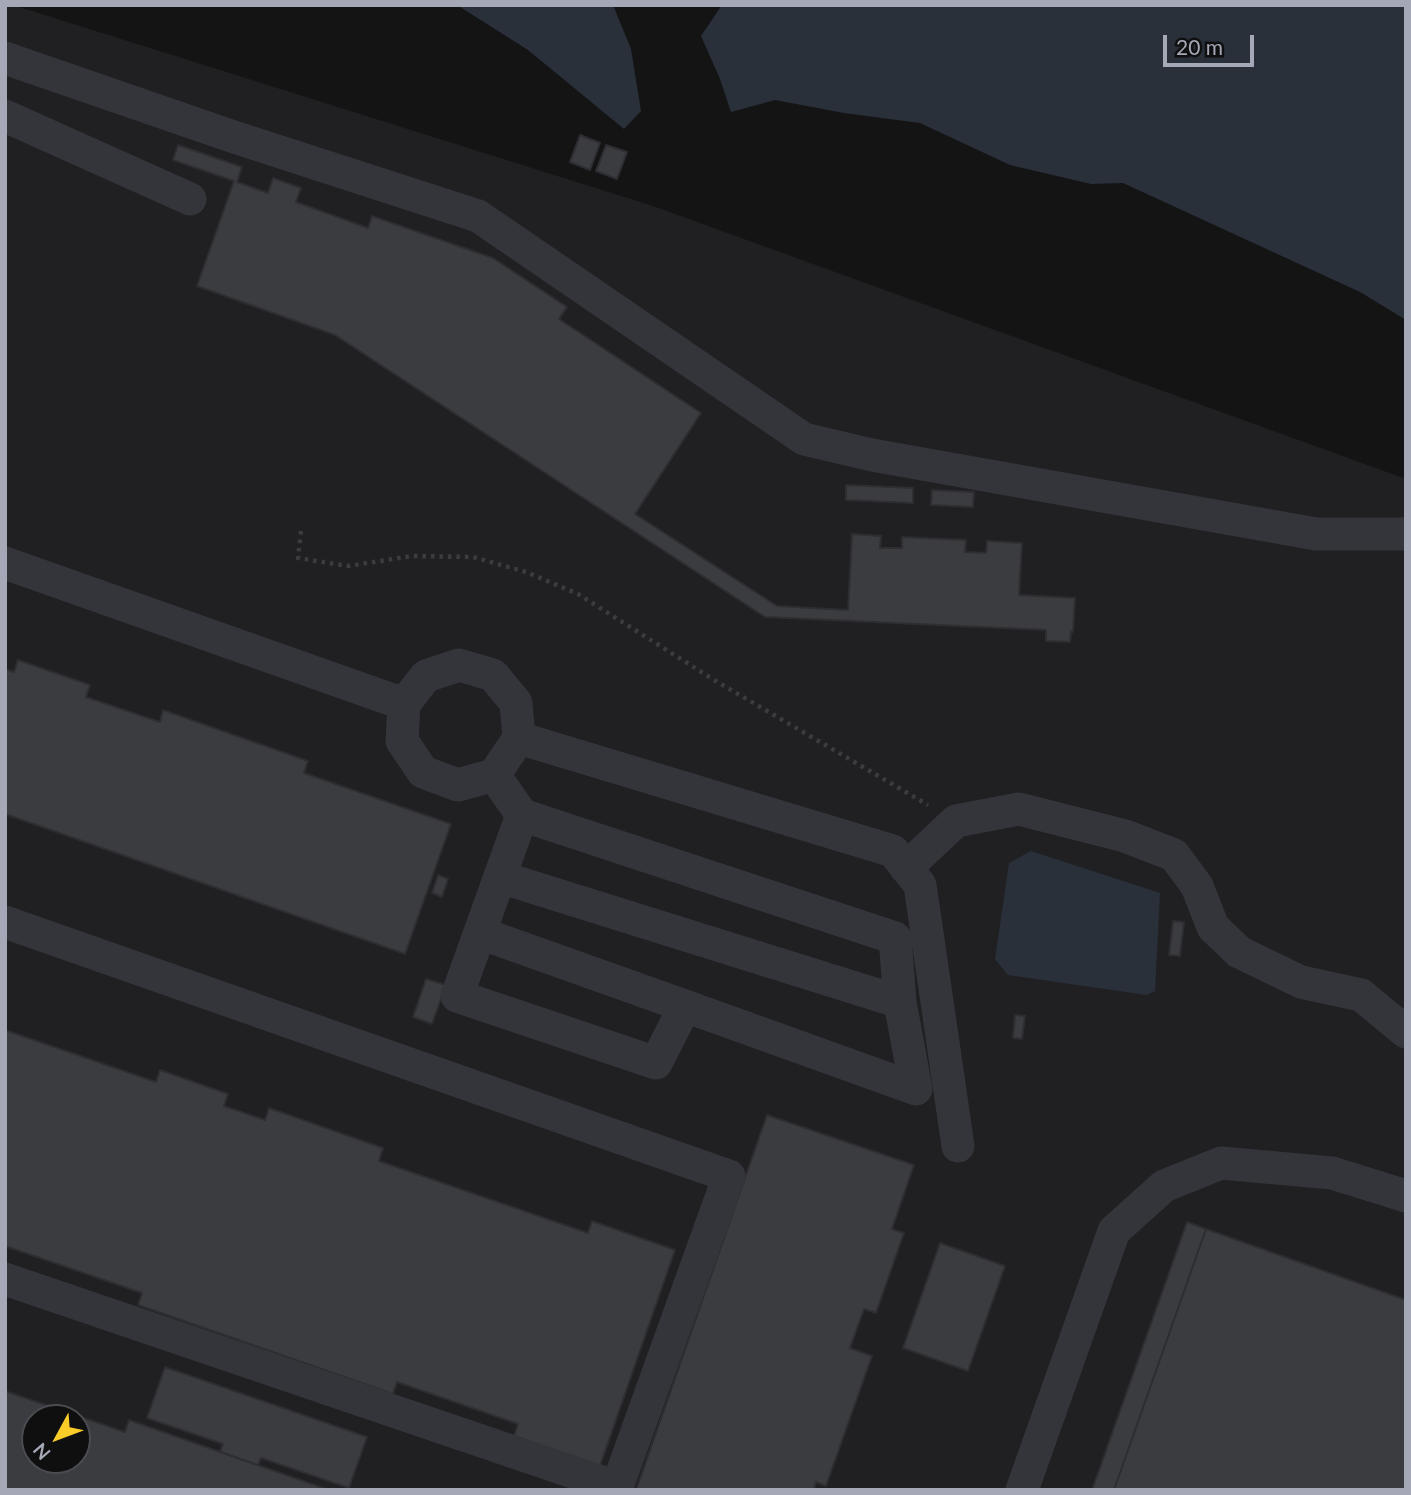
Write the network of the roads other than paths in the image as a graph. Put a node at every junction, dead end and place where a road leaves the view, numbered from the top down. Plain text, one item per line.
1 (5, 58) edge
2 (5, 116) edge
3 (190, 199) dead end
4 (1406, 534) edge
5 (5, 563) edge
6 (404, 704) junction
7 (519, 738) junction
8 (494, 775) junction
9 (522, 815) junction
10 (906, 868) junction
11 (500, 877) junction
12 (5, 922) edge
13 (480, 933) junction
14 (900, 1002) junction
15 (685, 1006) junction
16 (1406, 1032) edge
17 (958, 1146) dead end
18 (1406, 1196) edge
19 (5, 1279) edge
20 (1022, 1490) edge

1 - 4 lane
2 - 3 lane
5 - 6 lane
6 - 7 lane
6 - 8 lane
7 - 8 lane
7 - 10 lane
8 - 9 lane
9 - 11 lane
9 - 14 lane
10 - 16 lane
10 - 17 lane
11 - 13 lane
11 - 14 lane
12 - 19 lane
13 - 15 lane
13 - 15 lane
14 - 15 lane
18 - 20 lane

